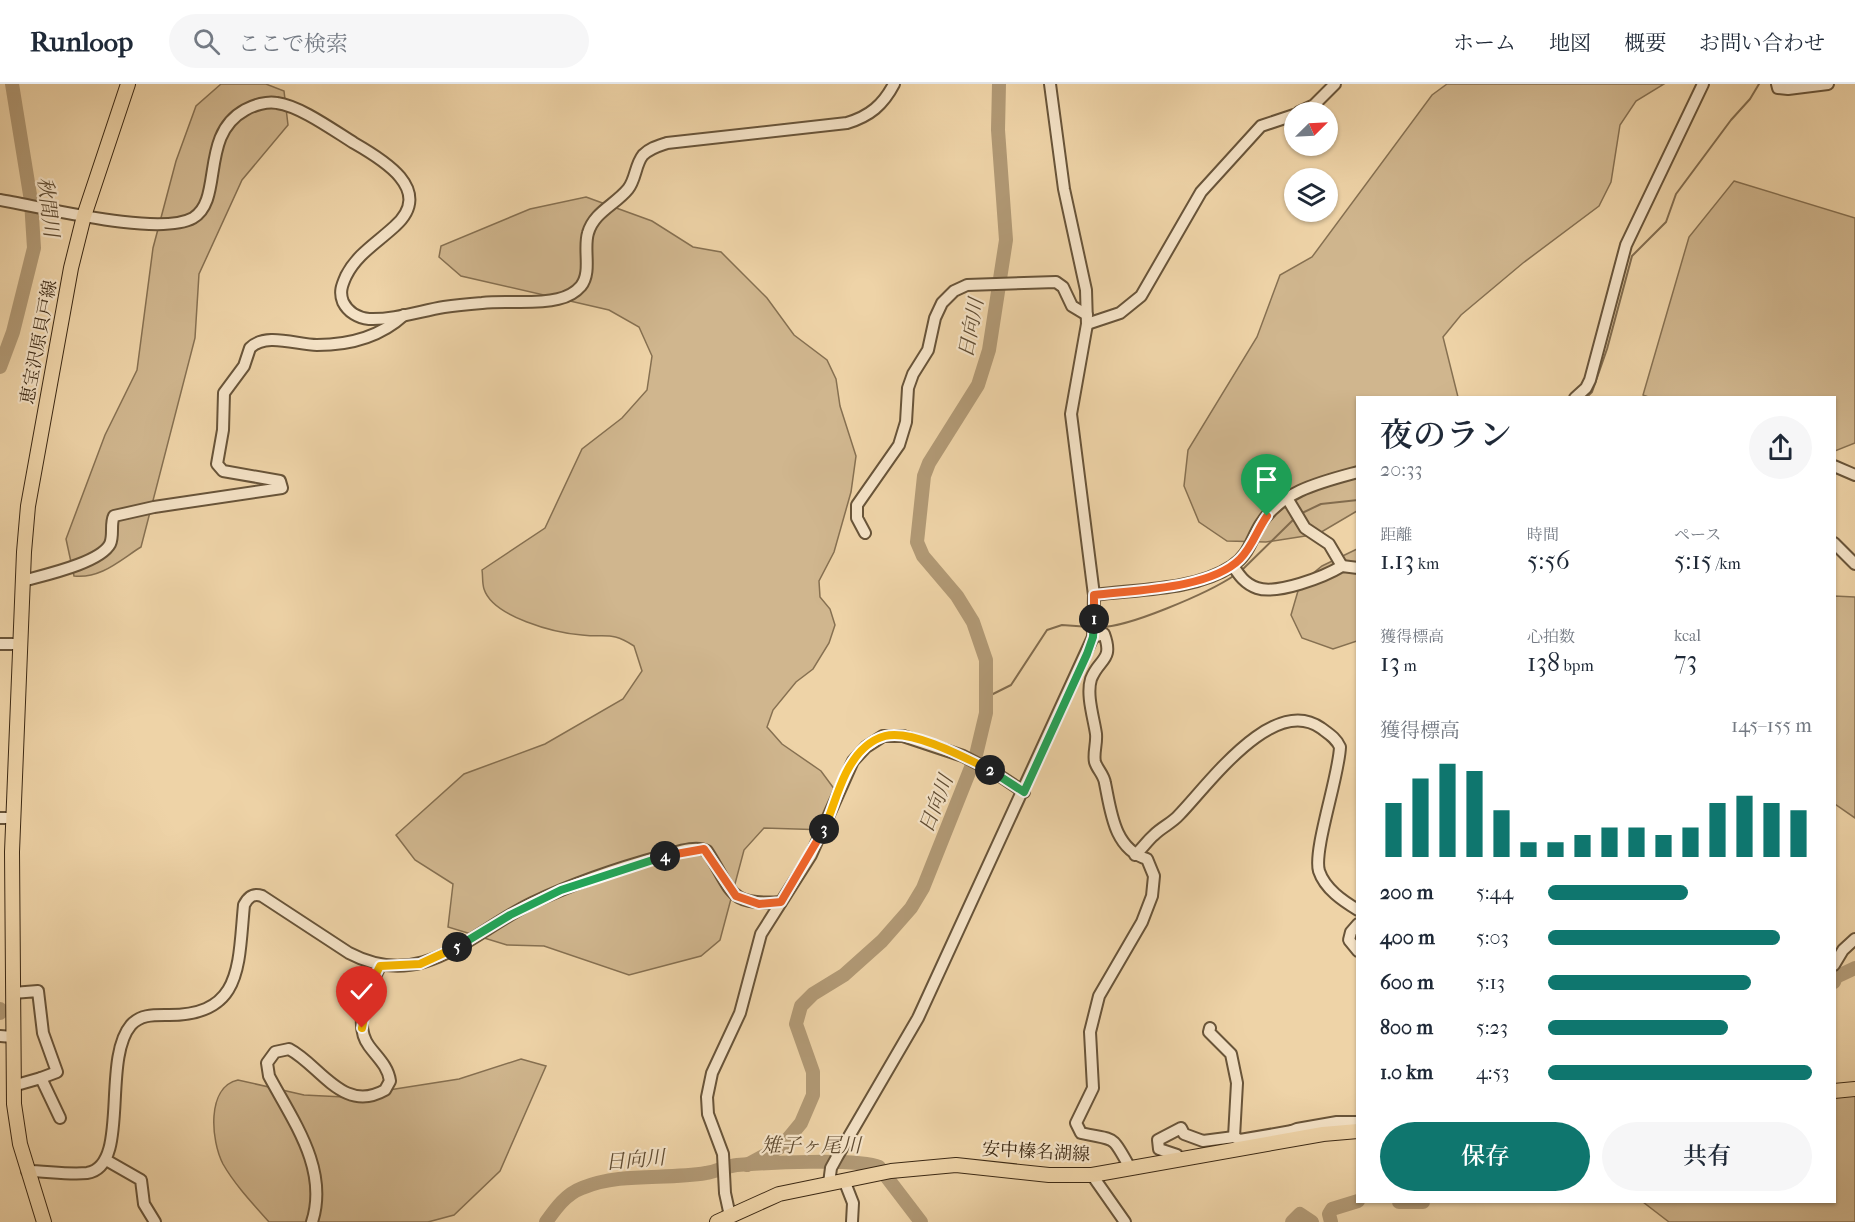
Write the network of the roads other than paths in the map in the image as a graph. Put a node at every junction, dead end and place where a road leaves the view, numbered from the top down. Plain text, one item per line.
1 (128, 84) edge
2 (894, 84) edge
3 (1050, 84) edge
4 (1335, 84) edge
5 (1703, 84) edge
6 (1777, 84) edge
7 (1828, 84) edge
8 (1317, 102) edge
9 (1284, 118) edge
10 (0, 200) edge
11 (84, 216) junction
12 (404, 315) junction
13 (1087, 319) junction
14 (1577, 396) edge
15 (1836, 467) edge
16 (1356, 473) edge
17 (1855, 475) edge
18 (1287, 498) junction
19 (865, 533) dead end
20 (1836, 545) edge
21 (1855, 564) edge
22 (1233, 566) junction
23 (1342, 566) junction
24 (1356, 568) edge
25 (23, 581) junction
26 (1094, 595) junction
27 (1094, 632) junction
28 (0, 644) edge
29 (21, 644) junction
30 (1024, 792) junction
31 (7, 818) edge
32 (1135, 855) junction
33 (781, 902) junction
34 (1356, 909) edge
35 (1356, 926) edge
36 (1855, 939) edge
37 (1356, 949) edge
38 (1836, 962) edge
39 (380, 966) junction
40 (13, 993) junction
41 (1210, 1028) dead end
42 (7, 1037) edge
43 (41, 1078) junction
44 (14, 1086) junction
45 (1855, 1089) edge
46 (1836, 1091) edge
47 (60, 1118) dead end
48 (1356, 1122) edge
49 (1356, 1131) edge
50 (1292, 1135) junction
51 (1234, 1137) junction
52 (1179, 1159) junction
53 (106, 1160) junction
54 (1130, 1168) junction
55 (27, 1171) junction
56 (1092, 1175) junction
57 (844, 1180) junction
58 (830, 1183) junction
59 (723, 1219) edge
60 (44, 1222) edge
61 (155, 1222) edge
62 (312, 1222) edge
63 (852, 1222) edge
64 (1125, 1222) edge

1 - 11 main road, 恵宝沢原貝戸線
2 - 12 street
3 - 13 street
4 - 8 street
5 - 14 street
6 - 7 street
9 - 13 street
10 - 11 street
11 - 12 street
11 - 25 main road, 恵宝沢原貝戸線
12 - 25 street
13 - 19 street
13 - 26 street
15 - 17 street
16 - 18 street
18 - 22 street
18 - 23 street
20 - 21 street
22 - 23 street
22 - 26 street
23 - 24 street
25 - 29 main road, 恵宝沢原貝戸線
26 - 27 street
27 - 30 street
27 - 32 street
28 - 29 street
29 - 31 main road, 恵宝沢原貝戸線
30 - 33 street
30 - 58 street
31 - 40 main road, 恵宝沢原貝戸線
32 - 34 street
32 - 54 street
33 - 39 street
33 - 59 street
35 - 37 street
36 - 38 street
39 - 53 street
39 - 62 street
40 - 42 main road, 恵宝沢原貝戸線
40 - 43 street
41 - 51 street
42 - 44 main road, 恵宝沢原貝戸線
43 - 44 street
43 - 47 street
44 - 55 main road, 恵宝沢原貝戸線
45 - 46 main road
48 - 50 street
49 - 50 main road, 安中榛名湖線
50 - 51 street
50 - 52 main road, 安中榛名湖線
51 - 52 street
52 - 54 main road, 安中榛名湖線
53 - 55 street
53 - 61 street
54 - 56 main road, 安中榛名湖線
55 - 60 main road, 恵宝沢原貝戸線
56 - 57 main road, 安中榛名湖線
56 - 64 street
57 - 58 main road, 安中榛名湖線
57 - 63 street
58 - 59 main road, 安中榛名湖線

